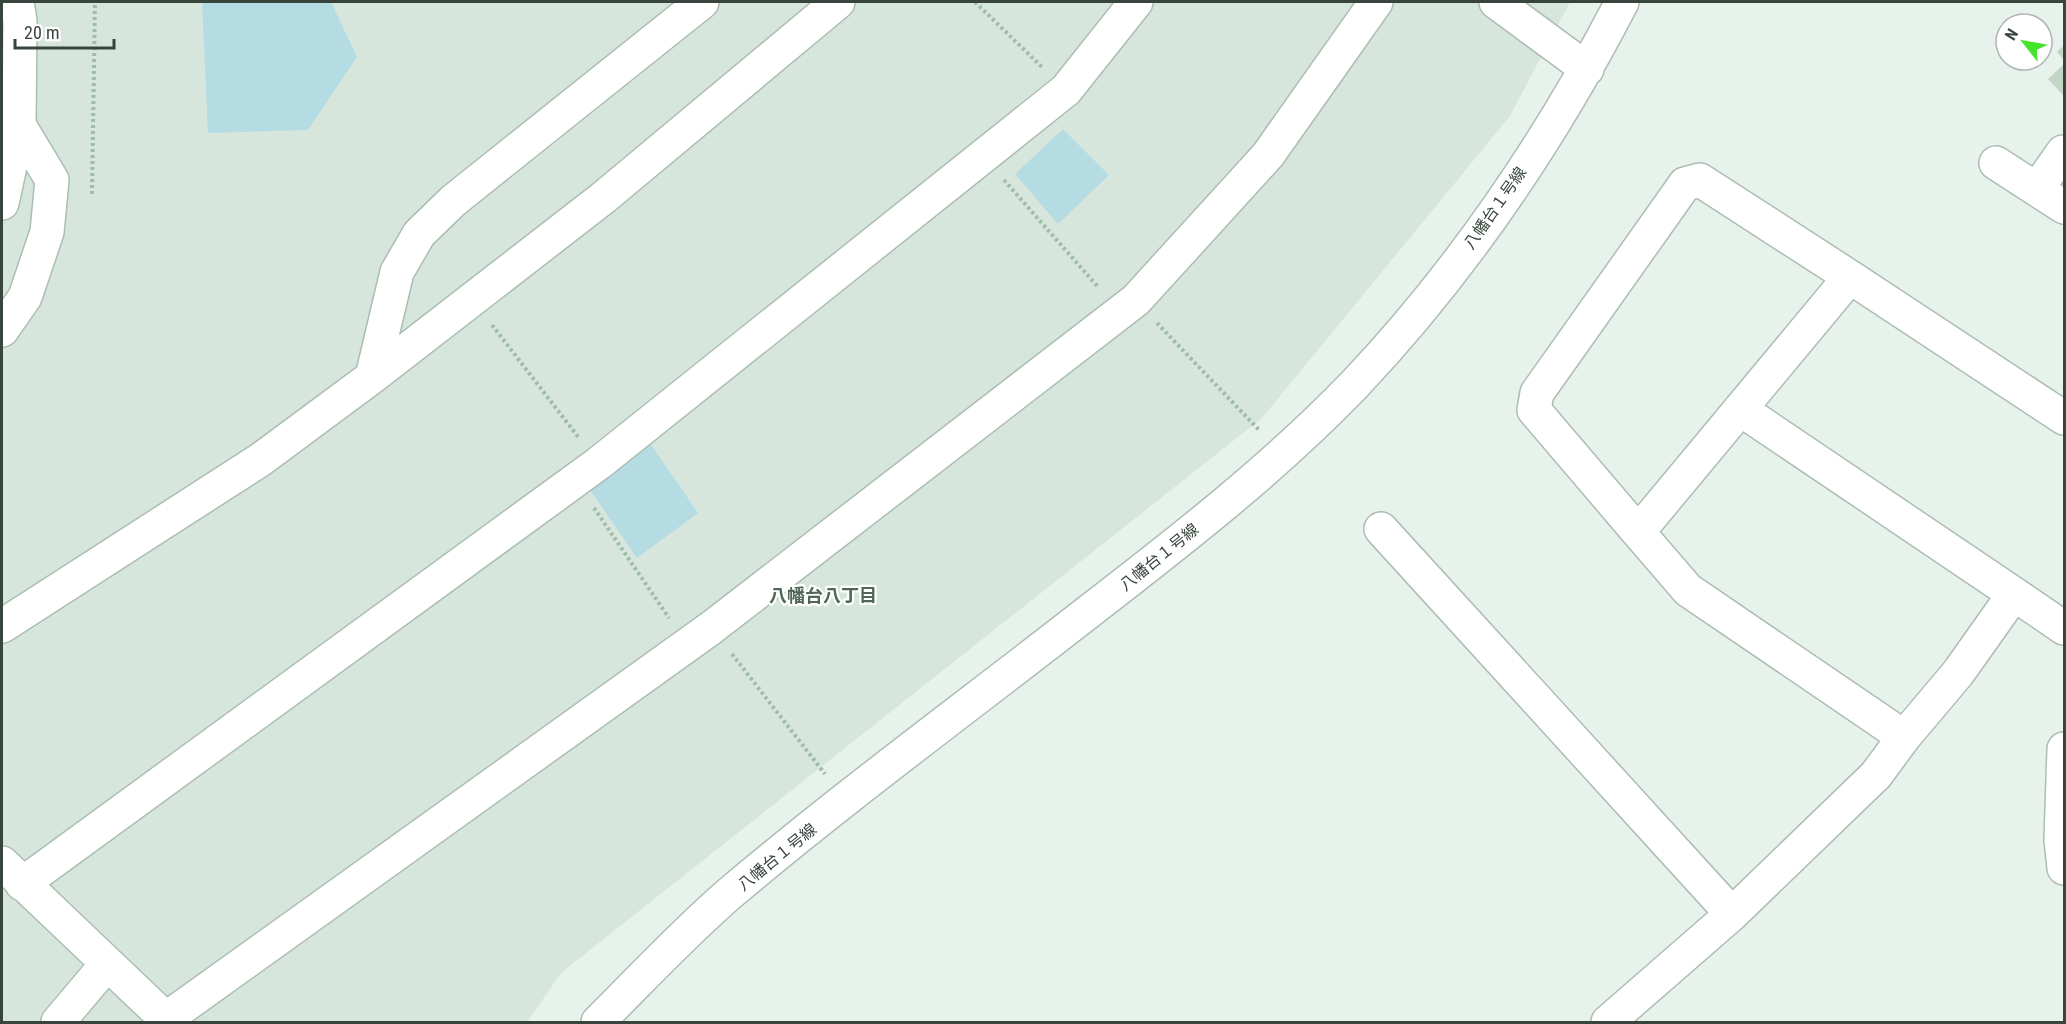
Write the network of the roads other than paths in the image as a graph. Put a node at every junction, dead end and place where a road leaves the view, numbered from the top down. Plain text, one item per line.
1 (17, 2) edge
2 (702, 2) edge
3 (838, 2) edge
4 (1136, 2) edge
5 (1376, 2) edge
6 (1496, 2) edge
7 (1622, 2) edge
8 (1587, 69) junction
9 (19, 125) junction
10 (2063, 152) edge
11 (1996, 163) dead end
12 (2037, 189) junction
13 (2, 203) edge
14 (2064, 207) edge
15 (1850, 277) junction
16 (2, 330) edge
17 (372, 377) junction
18 (1740, 409) junction
19 (2064, 418) edge
20 (1381, 529) dead end
21 (1638, 532) junction
22 (2014, 594) junction
23 (2, 626) edge
24 (2064, 628) edge
25 (1904, 737) junction
26 (2064, 749) edge
27 (2064, 868) edge
28 (12, 873) edge
29 (1732, 914) junction
30 (107, 964) junction
31 (167, 1021) edge
32 (57, 1023) edge
33 (598, 1023) edge
34 (1608, 1023) edge

1 - 9 street
2 - 17 street
3 - 17 street
4 - 28 street
5 - 31 street
6 - 8 street
7 - 8 street, 八幡台１号線
8 - 33 street, 八幡台１号線
9 - 13 street
9 - 16 street
10 - 12 street
11 - 12 street
12 - 14 street
15 - 18 street
15 - 19 street
15 - 21 street
17 - 23 street
18 - 21 street
18 - 22 street
20 - 29 street
21 - 25 street
22 - 24 street
22 - 25 street
25 - 29 street
26 - 27 street
28 - 30 street
29 - 34 street
30 - 31 street
30 - 32 street

